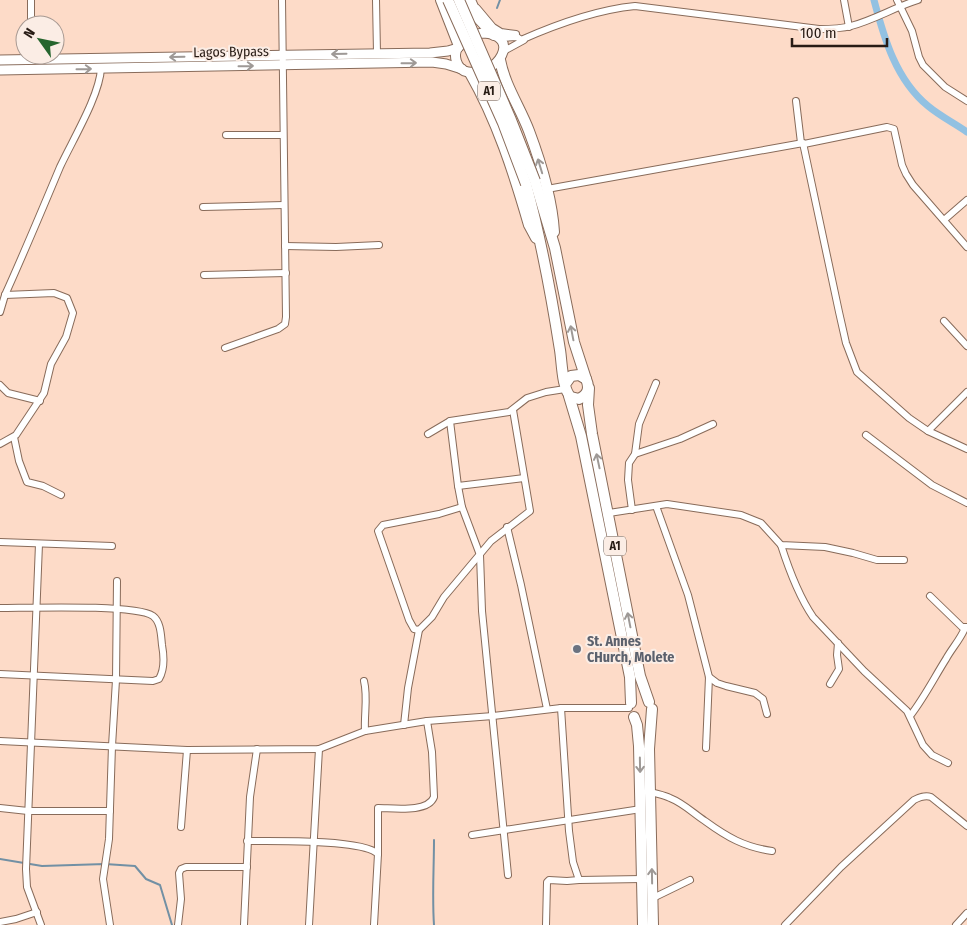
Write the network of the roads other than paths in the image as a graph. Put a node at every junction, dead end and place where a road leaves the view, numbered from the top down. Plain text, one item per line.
1 (32, 0) edge
2 (282, 0) edge
3 (376, 0) edge
4 (441, 0) edge
5 (448, 0) edge
6 (459, 0) edge
7 (472, 0) edge
8 (844, 0) edge
9 (918, 0) edge
10 (897, 4) edge
11 (32, 15) edge
12 (849, 26) junction
13 (536, 34) junction
14 (497, 36) junction
15 (521, 40) junction
16 (458, 47) junction
17 (377, 53) junction
18 (283, 55) junction
19 (502, 55) junction
20 (65, 58) edge
21 (15, 59) edge
22 (0, 60) edge
23 (283, 65) junction
24 (101, 68) junction
25 (0, 70) edge
26 (466, 71) junction
27 (796, 101) dead end
28 (967, 101) edge
29 (226, 135) dead end
30 (283, 135) junction
31 (802, 143) junction
32 (530, 182) junction
33 (547, 189) junction
34 (967, 200) edge
35 (284, 205) junction
36 (203, 207) dead end
37 (944, 220) junction
38 (379, 245) dead end
39 (285, 246) junction
40 (967, 247) edge
41 (555, 248) junction
42 (544, 254) junction
43 (286, 273) junction
44 (204, 275) dead end
45 (5, 294) junction
46 (0, 312) edge
47 (944, 320) dead end
48 (967, 346) edge
49 (225, 348) dead end
50 (656, 383) dead end
51 (588, 384) junction
52 (0, 385) edge
53 (566, 389) junction
54 (967, 392) edge
55 (40, 401) junction
56 (513, 410) junction
57 (450, 421) junction
58 (713, 424) dead end
59 (928, 431) junction
60 (428, 434) dead end
61 (866, 435) dead end
62 (14, 437) junction
63 (0, 444) edge
64 (967, 448) edge
65 (635, 454) junction
66 (524, 478) junction
67 (458, 486) junction
68 (61, 496) dead end
69 (967, 503) edge
70 (462, 506) junction
71 (656, 506) junction
72 (632, 510) junction
73 (608, 514) junction
74 (507, 527) junction
75 (0, 542) edge
76 (39, 544) junction
77 (781, 545) junction
78 (112, 546) dead end
79 (480, 555) junction
80 (904, 560) dead end
81 (117, 581) dead end
82 (930, 596) dead end
83 (0, 608) edge
84 (37, 608) junction
85 (118, 608) junction
86 (966, 628) edge
87 (419, 630) junction
88 (838, 643) junction
89 (0, 674) edge
90 (33, 676) junction
91 (709, 677) junction
92 (116, 680) junction
93 (364, 681) dead end
94 (830, 684) dead end
95 (650, 705) junction
96 (561, 708) junction
97 (631, 709) junction
98 (547, 710) junction
99 (767, 714) dead end
100 (493, 716) junction
101 (910, 716) junction
102 (427, 721) junction
103 (404, 725) junction
104 (365, 731) junction
105 (0, 741) edge
106 (31, 743) junction
107 (112, 746) junction
108 (706, 748) dead end
109 (257, 749) junction
110 (318, 749) junction
111 (187, 750) junction
112 (948, 763) dead end
113 (651, 792) junction
114 (0, 808) edge
115 (641, 809) junction
116 (28, 810) junction
117 (110, 811) junction
118 (568, 821) junction
119 (967, 826) edge
120 (181, 827) dead end
121 (504, 830) junction
122 (472, 835) dead end
123 (248, 841) junction
124 (314, 843) junction
125 (772, 851) dead end
126 (378, 854) junction
127 (247, 866) junction
128 (508, 875) dead end
129 (642, 878) junction
130 (579, 880) junction
131 (690, 880) dead end
132 (653, 898) junction
133 (36, 912) junction
134 (967, 913) edge
135 (0, 922) edge
136 (41, 925) edge
137 (110, 925) edge
138 (178, 925) edge
139 (244, 925) edge
140 (309, 925) edge
141 (374, 925) edge
142 (546, 925) edge
143 (643, 925) edge
144 (653, 925) edge
145 (785, 925) edge
146 (956, 925) edge

1 - 11 street
2 - 18 street
3 - 17 street
4 - 16 highway
5 - 32 highway, A1, bridge
6 - 32 highway, A1, bridge
7 - 14 highway
7 - 15 street
8 - 12 street
9 - 10 street
10 - 12 street
10 - 28 street
12 - 13 street
13 - 15 street
13 - 19 street
14 - 15 street
14 - 16 main road
14 - 19 main road
16 - 17 main road, Lagos Bypass
16 - 26 main road
17 -> 18 main road, Lagos Bypass
18 -> 20 main road, Lagos Bypass
18 - 23 street
19 - 26 main road
33 -> 19 highway
21 - 22 main road, Lagos Bypass
24 -> 23 main road, Lagos Bypass
23 -> 26 main road, Lagos Bypass
23 - 30 street
25 -> 24 main road, Lagos Bypass
24 - 45 street
26 - 42 highway
27 - 31 street
29 - 30 street
30 - 35 street
31 - 33 street
31 - 37 street
31 - 59 street
32 - 41 highway, A1
32 - 42 highway, A1
33 - 41 highway
34 - 37 street
35 - 36 street
35 - 39 street
37 - 40 street
38 - 39 street
39 - 43 street
51 -> 41 highway, A1
42 - 53 highway, A1
43 - 44 street
43 - 49 street
45 - 46 street
45 - 55 street
47 - 48 street
50 - 65 street
51 - 53 highway
51 - 53 highway
73 -> 51 highway, A1
52 - 55 street
53 - 56 street
53 - 97 highway, A1
54 - 59 street
55 - 62 street
56 - 57 street
56 - 66 street
57 - 60 street
57 - 67 street
58 - 65 street
59 - 64 street
61 - 69 street
62 - 63 street
62 - 68 street
65 - 72 street
66 - 67 street
66 - 74 street
67 - 70 street
70 - 79 street
70 - 87 street
71 - 72 street
71 - 77 street
71 - 91 street
72 - 73 street
95 -> 73 highway, A1
74 - 79 street
74 - 98 street
75 - 76 street
76 - 78 street
76 - 84 street
77 - 80 street
77 - 88 street
79 - 87 street
79 - 100 street
81 - 85 street
82 - 86 street
83 - 84 street
84 - 85 street
84 - 90 street
85 - 92 street
85 - 92 street
86 - 101 street
87 - 103 street
88 - 94 street
88 - 101 street
89 - 90 street
90 - 92 street
90 - 106 street
91 - 99 street
91 - 108 street
92 - 107 street
93 - 104 street
95 - 97 highway
95 - 97 highway
95 - 113 highway, A1
96 - 97 street
96 - 98 street
96 - 118 street
97 -> 115 highway, A1
98 - 100 street
100 - 102 street
100 - 121 street
101 - 112 street
102 - 103 street
102 - 126 street
103 - 104 street
104 - 110 street
105 - 106 street
106 - 107 street
106 - 116 street
107 - 111 street
107 - 117 street
109 - 110 street
109 - 111 street
109 - 123 street
110 - 124 street
111 - 120 street
113 - 125 street
132 -> 113 highway, A1
114 - 116 street
115 - 118 street
115 - 129 highway, A1
116 - 117 street
116 - 133 street
117 - 137 street
118 - 121 street
118 - 130 street
119 - 145 street
121 - 122 street
121 - 128 street
123 - 124 street
123 - 127 street
124 - 126 street
124 - 140 street
126 - 141 street
127 - 138 street
127 - 139 street
129 - 130 street
129 - 143 highway, A1
130 - 142 street
131 - 132 street
132 - 144 highway, A1
133 - 135 street
133 - 136 street
134 - 146 street

